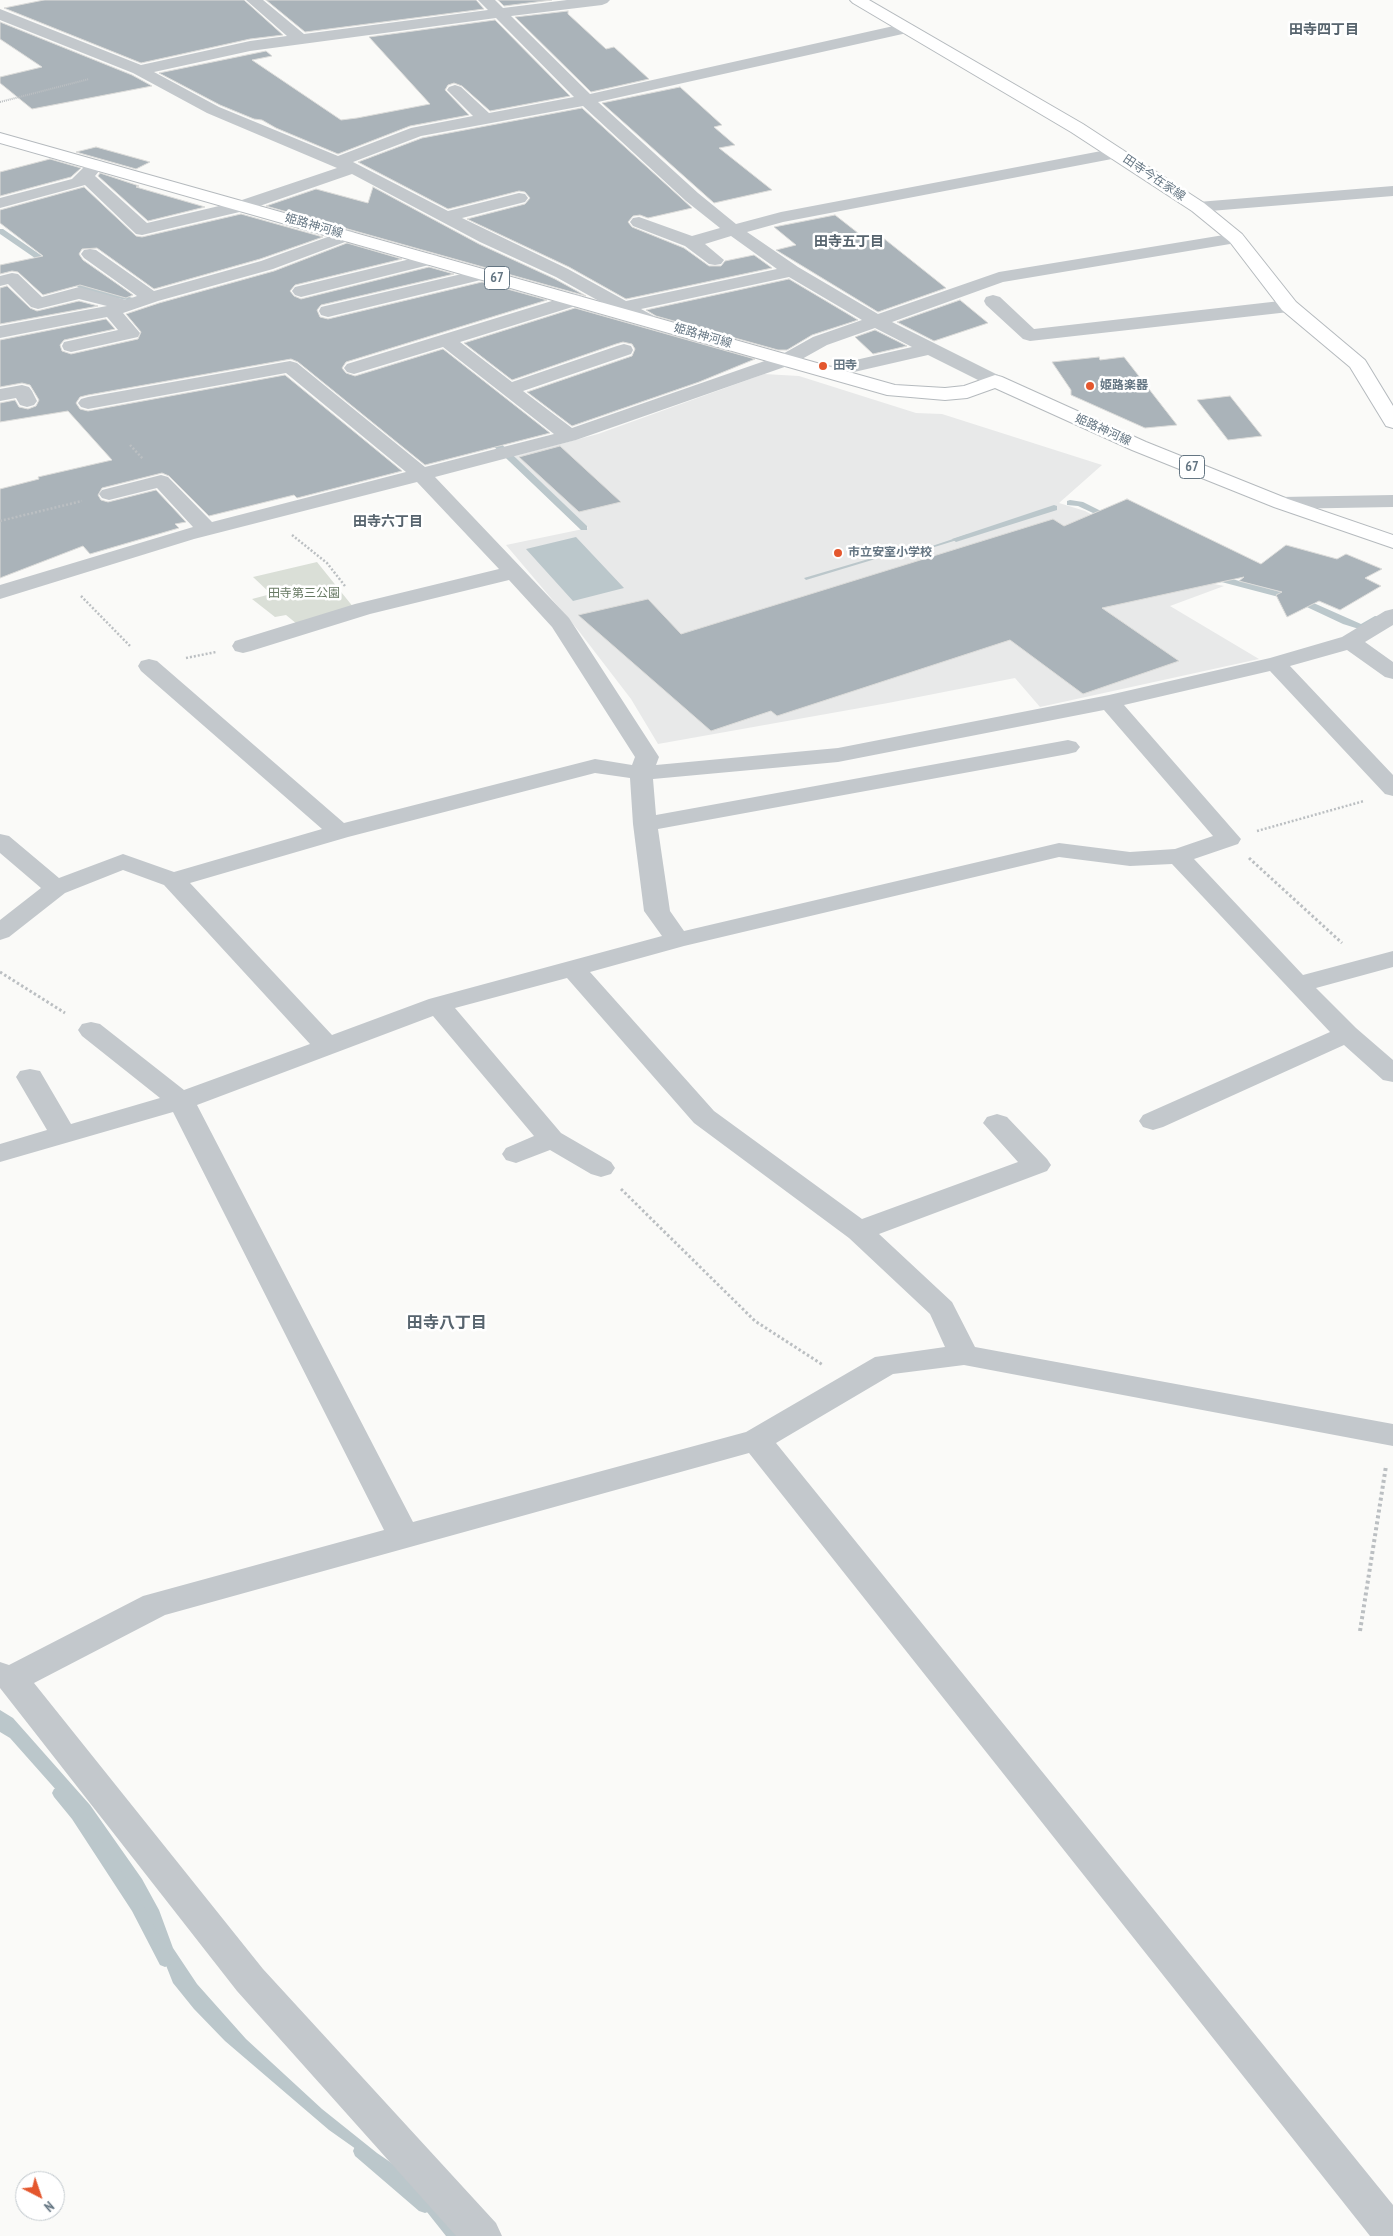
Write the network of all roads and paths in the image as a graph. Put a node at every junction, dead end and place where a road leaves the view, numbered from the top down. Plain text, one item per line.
1 (486, 0) edge
2 (602, 0) edge
3 (858, 0) edge
4 (258, 4) edge
5 (446, 6) dead end
6 (241, 11) dead end
7 (0, 14) edge
8 (498, 14) junction
9 (459, 19) junction
10 (21, 23) junction
11 (0, 28) edge
12 (906, 28) junction
13 (301, 40) junction
14 (136, 69) junction
15 (455, 90) dead end
16 (586, 100) junction
17 (0, 102) edge
18 (486, 120) junction
19 (0, 138) edge
20 (1117, 153) junction
21 (345, 165) junction
22 (90, 170) junction
23 (1393, 190) edge
24 (519, 198) dead end
25 (0, 203) edge
26 (242, 206) junction
27 (1198, 207) junction
28 (447, 217) junction
29 (639, 222) dead end
30 (734, 230) junction
31 (347, 235) junction
32 (1236, 238) junction
33 (691, 242) junction
34 (90, 254) dead end
35 (431, 259) junction
36 (714, 260) dead end
37 (792, 271) junction
38 (483, 274) junction
39 (0, 281) edge
40 (301, 291) dead end
41 (151, 297) junction
42 (575, 300) junction
43 (993, 301) dead end
44 (1289, 306) junction
45 (625, 307) junction
46 (119, 308) junction
47 (328, 311) dead end
48 (647, 320) junction
49 (876, 321) junction
50 (0, 332) edge
51 (446, 340) junction
52 (71, 346) dead end
53 (930, 349) junction
54 (624, 350) dead end
55 (786, 360) junction
56 (354, 368) dead end
57 (828, 372) junction
58 (995, 381) junction
59 (510, 389) junction
60 (0, 395) edge
61 (27, 401) dead end
62 (88, 403) dead end
63 (1393, 422) edge
64 (569, 436) junction
65 (422, 474) junction
66 (109, 494) joint
67 (1393, 501) edge
68 (1281, 503) junction
69 (266, 514) junction
70 (0, 521) edge
71 (208, 530) junction
72 (1393, 542) edge
73 (514, 572) junction
74 (60, 574) junction
75 (0, 592) edge
76 (363, 609) junction
77 (1393, 616) edge
78 (1350, 642) junction
79 (243, 646) joint
80 (1275, 663) junction
81 (149, 666) junction
82 (1393, 672) edge
83 (1109, 702) junction
84 (1068, 747) dead end
85 (641, 773) junction
86 (1383, 794) edge
87 (645, 824) junction
88 (339, 832) junction
89 (1229, 839) junction
90 (0, 841) edge
91 (1178, 856) junction
92 (173, 880) junction
93 (56, 888) junction
94 (0, 932) edge
95 (678, 940) junction
96 (1393, 959) edge
97 (1366, 966) junction
98 (573, 969) junction
99 (0, 972) edge
100 (1298, 984) junction
101 (438, 1006) junction
102 (91, 1030) joint
103 (1347, 1034) junction
104 (327, 1046) junction
105 (1393, 1074) edge
106 (30, 1076) dead end
107 (181, 1101) junction
108 (1153, 1121) dead end
109 (997, 1123) dead end
110 (64, 1135) junction
111 (550, 1139) junction
112 (0, 1153) edge
113 (516, 1154) dead end
114 (601, 1168) joint
115 (858, 1231) junction
116 (964, 1355) junction
117 (853, 1384) junction
118 (1392, 1435) edge
119 (756, 1440) junction
120 (404, 1537) junction
121 (1360, 1631) dead end
122 (6, 1677) edge
123 (472, 2233) edge
124 (1393, 2235) edge

1 - 8 street
2 - 8 street
3 - 12 main road, 田寺今在家線
4 - 6 street
4 - 13 street
5 - 9 street
7 - 10 street
8 - 9 street
8 - 16 street
9 - 13 street
10 - 11 street
10 - 14 street
12 - 16 street
12 - 20 main road, 田寺今在家線
13 - 14 street
14 - 17 path
14 - 21 street
15 - 18 street
16 - 18 street
16 - 30 street
18 - 21 street
19 - 22 main road, 姫路神河線 / 67
20 - 27 main road, 田寺今在家線
20 - 30 street
21 - 26 street
21 - 28 street
22 - 25 street
22 - 26 main road, 姫路神河線 / 67
22 - 26 street
23 - 27 street
24 - 28 street
26 - 31 main road, 姫路神河線 / 67
27 - 32 main road, 田寺今在家線
28 - 45 street
29 - 33 street
30 - 33 street
30 - 37 street
31 - 35 main road, 姫路神河線 / 67
31 - 41 street
32 - 44 main road, 田寺今在家線
32 - 49 street
33 - 36 street
34 - 41 street
35 - 38 main road, 姫路神河線 / 67
35 - 40 street
37 - 45 street
37 - 49 street
38 - 42 main road, 姫路神河線 / 67
38 - 47 street
39 - 46 street
41 - 46 street
42 - 48 main road, 姫路神河線 / 67
42 - 51 street
43 - 44 street
44 - 63 main road, 田寺今在家線
45 - 48 street
46 - 50 street
46 - 52 street
48 - 55 main road, 姫路神河線 / 67
49 - 53 street
49 - 55 street
51 - 56 street
51 - 59 street
53 - 57 street
53 - 58 street
54 - 59 street
55 - 57 main road, 姫路神河線 / 67
55 - 64 street
57 - 58 main road, 姫路神河線 / 67
58 - 68 main road, 姫路神河線 / 67
59 - 64 street
60 - 61 street
62 - 65 street
64 - 65 street
65 - 69 street
65 - 73 street
66 - 70 path
66 - 71 street
67 - 68 street
68 - 72 main road, 姫路神河線 / 67
69 - 71 street
69 - 76 path
71 - 74 street
73 - 76 street
73 - 85 street
74 - 75 street
74 - 81 path
76 - 79 street
77 - 78 street
78 - 80 street
78 - 82 street
79 - 81 path
80 - 83 street
80 - 86 street
81 - 88 street
83 - 85 street
83 - 89 street
84 - 87 street
85 - 87 street
85 - 88 street
86 - 89 path
87 - 95 street
88 - 92 street
89 - 91 street
89 - 97 path
90 - 93 street
91 - 95 street
91 - 100 street
92 - 93 street
92 - 104 street
93 - 94 street
95 - 98 street
96 - 97 street
97 - 100 street
98 - 101 street
98 - 115 street
99 - 102 path
100 - 103 street
101 - 104 street
101 - 111 street
102 - 107 street
103 - 105 street
103 - 108 street
104 - 107 street
106 - 110 street
107 - 110 street
107 - 120 street
109 - 115 street
110 - 112 street
111 - 113 street
111 - 114 street
114 - 117 path
115 - 116 street
116 - 117 street
116 - 118 street
117 - 119 street
118 - 121 path
119 - 120 street
119 - 124 street
120 - 122 street
122 - 123 street

